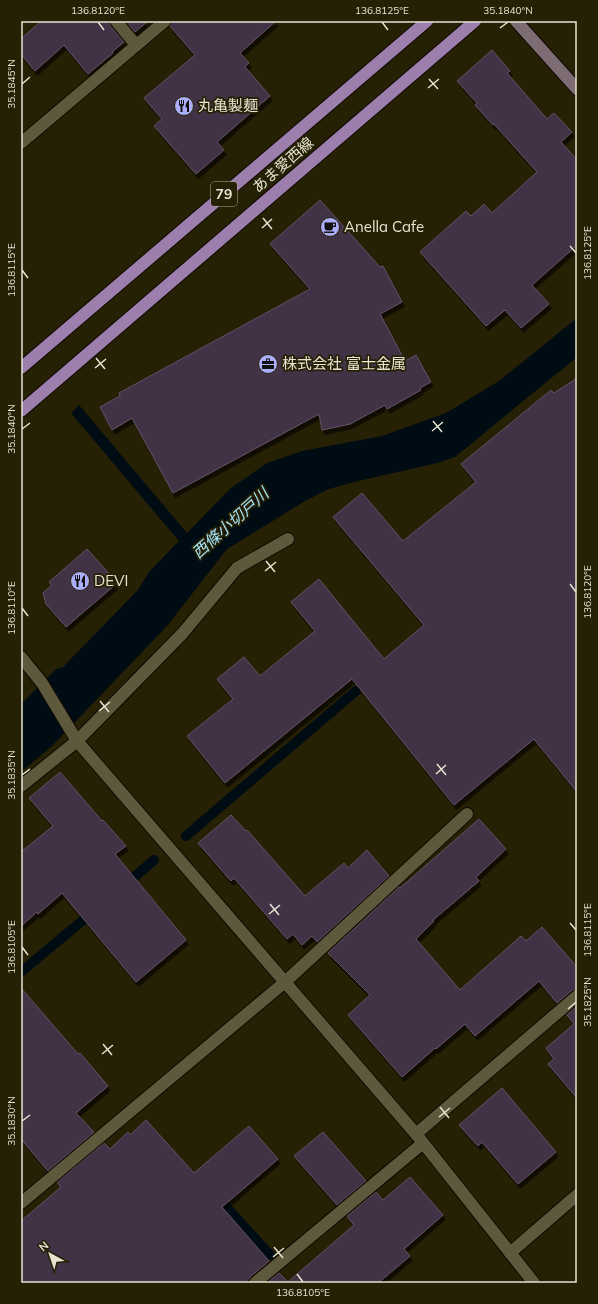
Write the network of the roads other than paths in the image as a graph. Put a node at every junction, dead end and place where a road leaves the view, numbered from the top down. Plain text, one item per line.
1 (116, 21) edge
2 (165, 21) edge
3 (427, 21) edge
4 (475, 21) edge
5 (516, 21) edge
6 (136, 45) junction
7 (576, 87) edge
8 (23, 139) edge
9 (21, 368) edge
10 (21, 411) edge
11 (288, 539) dead end
12 (21, 657) edge
13 (75, 736) junction
14 (21, 786) edge
15 (468, 814) dead end
16 (285, 982) junction
17 (577, 996) edge
18 (419, 1138) junction
19 (577, 1195) edge
20 (21, 1203) edge
21 (510, 1252) junction
22 (255, 1283) edge
23 (534, 1283) edge

1 - 6 street
2 - 6 street
3 - 9 main road, あま愛西線 / 79
4 - 10 main road, あま愛西線 / 79
5 - 7 street
6 - 8 street
11 - 13 street
12 - 13 street
13 - 14 street
13 - 16 street
15 - 16 street
16 - 18 street
16 - 20 street
17 - 18 street
18 - 21 street
18 - 22 street
19 - 21 street
21 - 23 street

